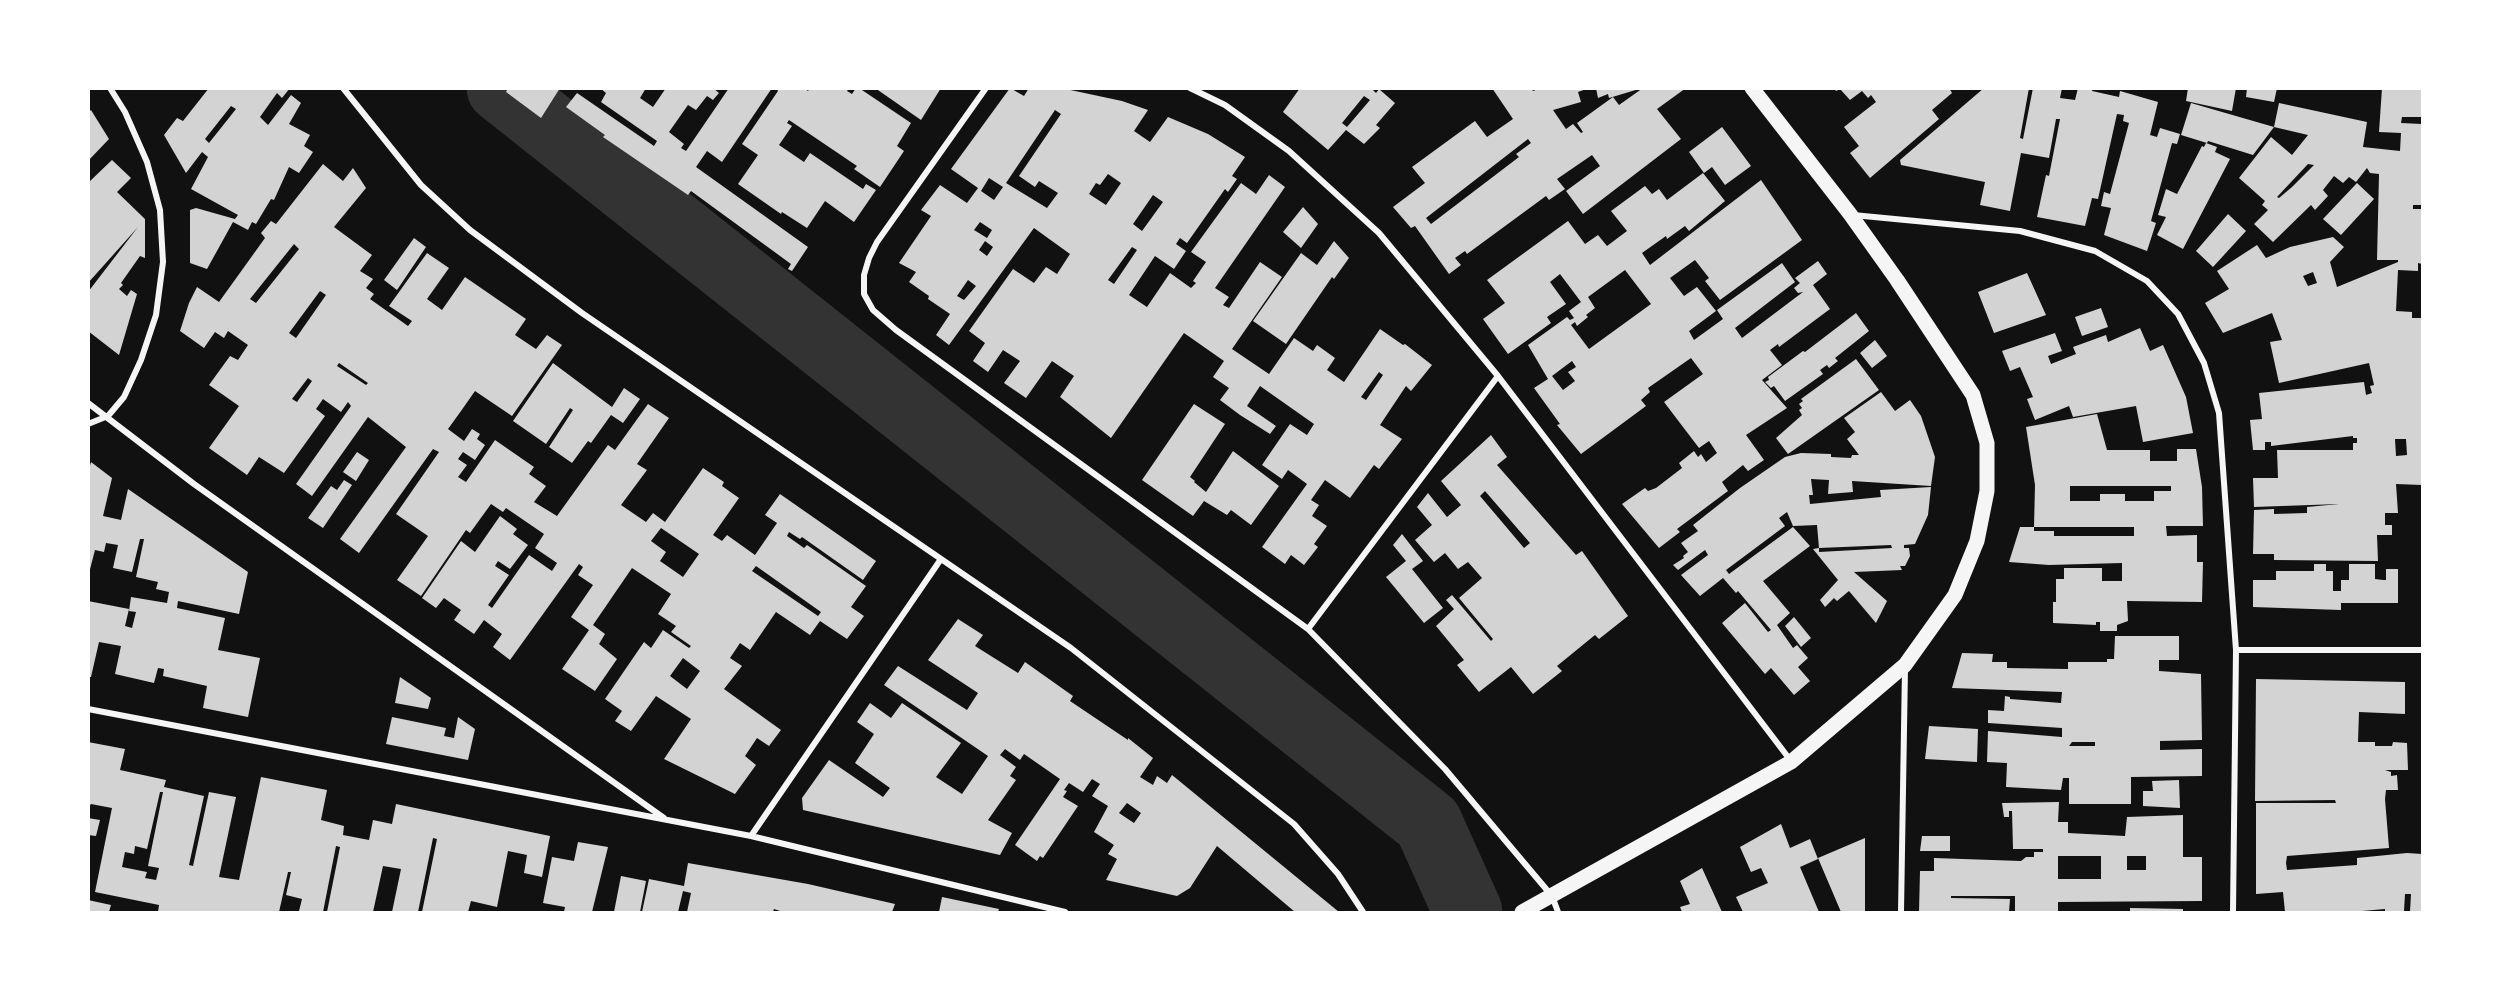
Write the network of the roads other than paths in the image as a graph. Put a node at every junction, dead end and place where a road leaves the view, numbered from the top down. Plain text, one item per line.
1 (110, 88) edge
2 (343, 88) edge
3 (986, 88) edge
4 (1190, 88) edge
5 (1752, 88) edge
6 (1850, 214) junction
7 (1498, 375) junction
8 (88, 403) edge
9 (108, 417) junction
10 (88, 424) edge
11 (941, 559) junction
12 (1308, 629) junction
13 (2236, 650) junction
14 (2422, 650) edge
15 (1905, 665) junction
16 (88, 709) edge
17 (1791, 762) junction
18 (667, 820) junction
19 (751, 836) junction
20 (1552, 896) junction
21 (1065, 912) edge
22 (1363, 912) edge
23 (1523, 912) edge
24 (1558, 912) edge
25 (1901, 912) edge
26 (2233, 912) edge

1 - 9 street
2 - 11 street
3 - 12 street
4 - 7 street
5 - 6 main road
6 - 13 street
6 - 15 main road
7 - 12 street
7 - 17 street
8 - 9 street
9 - 10 street
9 - 18 street
11 - 19 street
11 - 22 street
12 - 20 street
13 - 14 street
13 - 26 street
15 - 17 main road
15 - 25 street
16 - 18 street
17 - 20 main road
18 - 19 street
19 - 21 street
20 - 23 main road
20 - 24 street

